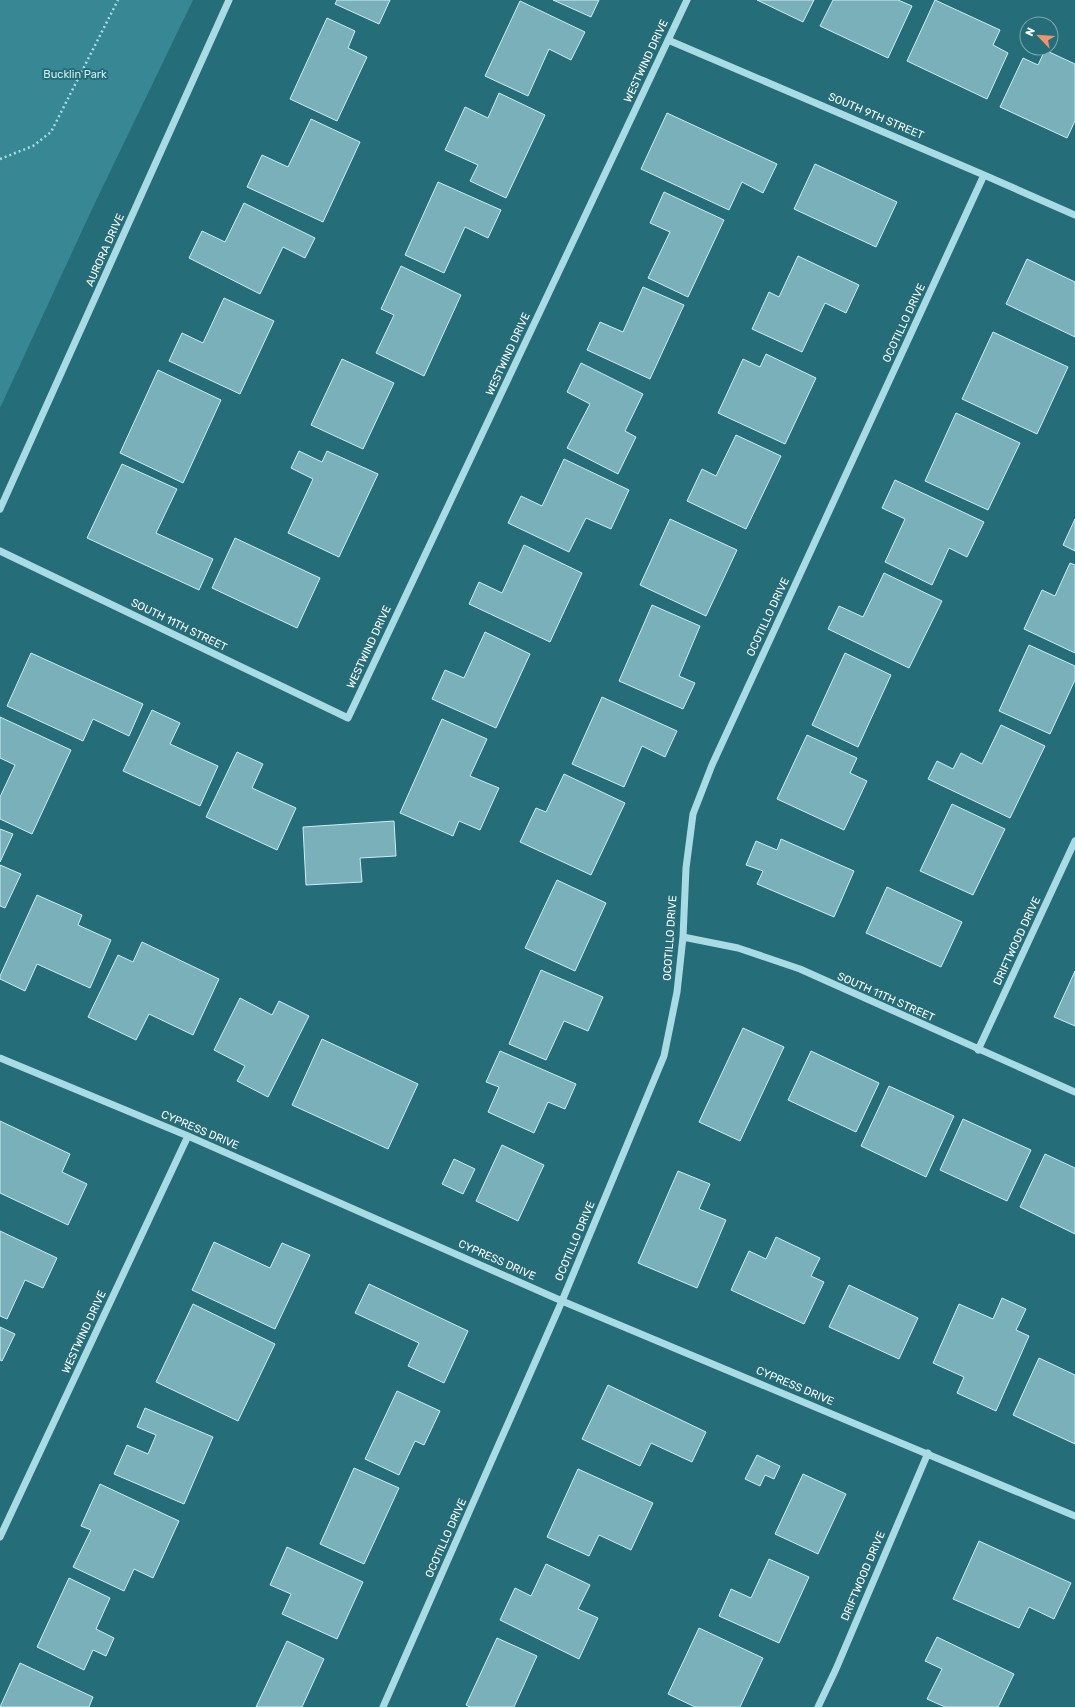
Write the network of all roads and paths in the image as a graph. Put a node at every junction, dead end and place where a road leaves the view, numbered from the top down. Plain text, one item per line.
1 (118, 0) edge
2 (229, 0) edge
3 (687, 0) edge
4 (668, 40) junction
5 (0, 159) edge
6 (984, 175) junction
7 (1075, 215) edge
8 (0, 509) edge
9 (0, 551) edge
10 (348, 718) joint
11 (1075, 841) edge
12 (683, 937) junction
13 (978, 1050) junction
14 (0, 1058) edge
15 (1075, 1092) edge
16 (188, 1136) junction
17 (562, 1301) junction
18 (928, 1453) junction
19 (1075, 1516) edge
20 (0, 1537) edge
21 (383, 1707) edge
22 (818, 1707) edge

1 - 5 path
2 - 8 street, AURORA DRIVE
3 - 4 street, WESTWIND DRIVE
4 - 6 street, SOUTH 9TH STREET
4 - 10 street, WESTWIND DRIVE
6 - 7 street, SOUTH 9TH STREET
6 - 12 street, OCOTILLO DRIVE
9 - 10 street, SOUTH 11TH STREET
11 - 13 street, DRIFTWOOD DRIVE
12 - 13 street, SOUTH 11TH STREET
12 - 17 street, OCOTILLO DRIVE
13 - 15 street, SOUTH 11TH STREET
14 - 16 street, CYPRESS DRIVE
16 - 17 street, CYPRESS DRIVE
16 - 20 street, WESTWIND DRIVE
17 - 18 street, CYPRESS DRIVE
17 - 21 street, OCOTILLO DRIVE
18 - 19 street, CYPRESS DRIVE
18 - 22 street, DRIFTWOOD DRIVE

